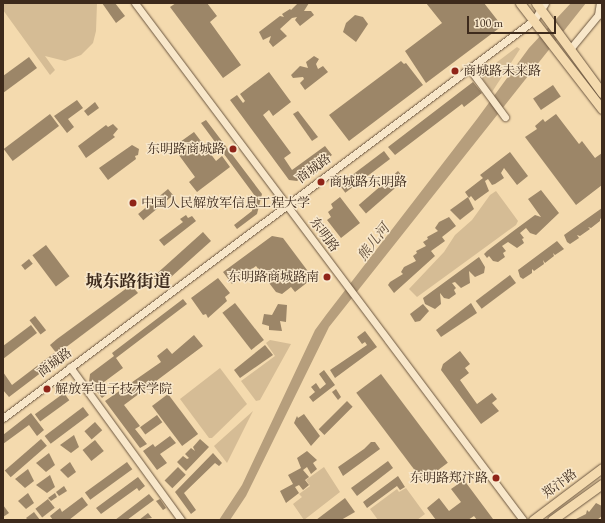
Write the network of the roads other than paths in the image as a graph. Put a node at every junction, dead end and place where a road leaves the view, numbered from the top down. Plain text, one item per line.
1 (135, 3) edge
2 (520, 3) edge
3 (600, 3) edge
4 (543, 5) edge
5 (534, 20) junction
6 (569, 46) junction
7 (469, 68) junction
8 (602, 93) edge
9 (602, 109) edge
10 (505, 117) dead end
11 (286, 204) junction
12 (70, 367) junction
13 (3, 418) edge
14 (602, 468) edge
15 (602, 484) edge
16 (181, 520) edge
17 (523, 520) edge
18 (532, 520) edge
19 (552, 520) edge

1 - 11 street, 东明路
2 - 5 main road
3 - 6 street
4 - 5 street, 商城路
4 - 6 main road
5 - 7 street, 商城路
5 - 9 main road
6 - 8 main road
7 - 10 street
7 - 11 street, 商城路
11 - 12 street, 商城路
11 - 17 street, 东明路
12 - 13 street, 商城路
12 - 16 street
14 - 18 main road, 郑汴路
15 - 19 main road, 郑汴路

